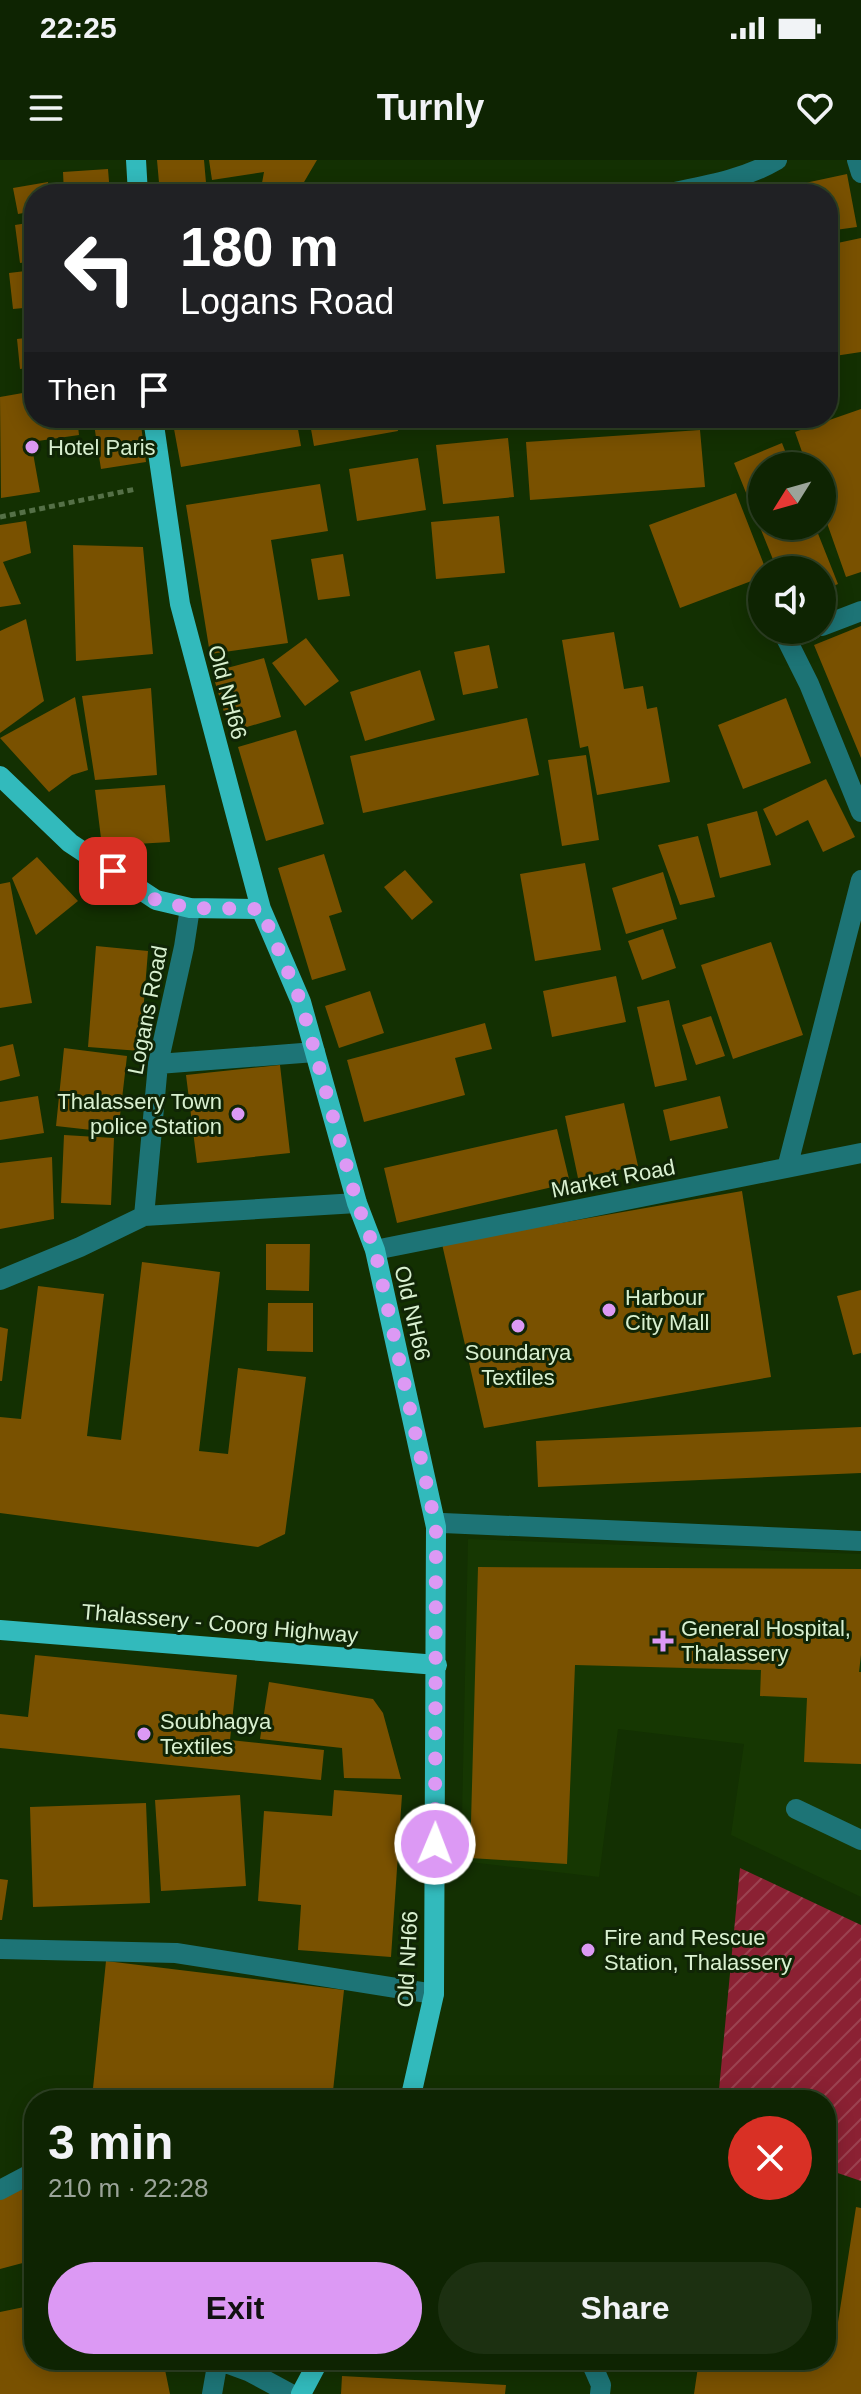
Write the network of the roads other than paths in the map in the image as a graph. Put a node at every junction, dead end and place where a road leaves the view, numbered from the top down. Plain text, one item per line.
1 (136, 160) edge
2 (777, 160) edge
3 (857, 160) edge
4 (861, 173) edge
5 (137, 184) edge
6 (712, 184) edge
7 (155, 428) edge
8 (861, 611) edge
9 (836, 621) edge
10 (789, 644) edge
11 (0, 776) edge
12 (861, 812) edge
13 (861, 880) edge
14 (190, 908) junction
15 (261, 909) junction
16 (315, 1052) junction
17 (158, 1064) junction
18 (861, 1153) edge
19 (787, 1168) junction
20 (357, 1203) junction
21 (144, 1216) junction
22 (375, 1250) junction
23 (0, 1280) edge
24 (436, 1527) junction
25 (861, 1541) edge
26 (0, 1630) edge
27 (437, 1665) junction
28 (796, 1809) dead end
29 (861, 1840) edge
30 (0, 1949) edge
31 (434, 1994) junction
32 (412, 2090) edge
33 (24, 2177) edge
34 (0, 2190) edge
35 (216, 2370) edge
36 (245, 2370) edge
37 (314, 2370) edge
38 (594, 2370) edge
39 (212, 2394) edge
40 (291, 2394) edge
41 (301, 2394) edge
42 (600, 2394) edge

1 - 5 main road
2 - 6 street
3 - 4 street
7 - 15 main road, Old NH66
8 - 9 street
10 - 12 street
11 - 14 main road
13 - 19 street
14 - 15 main road
14 - 17 street, Logans Road
15 - 16 main road, Old NH66
16 - 17 street
16 - 20 main road, Old NH66
17 - 21 street, Logans Road
18 - 19 street, Market Road
19 - 22 street, Market Road
20 - 21 street
20 - 22 main road, Old NH66
21 - 23 street
22 - 24 main road, Old NH66
24 - 25 street
24 - 27 main road, Old NH66
26 - 27 main road, Thalassery - Coorg Highway
27 - 31 main road, Old NH66
28 - 29 street
30 - 31 street
31 - 32 main road, Old NH66
33 - 34 street
35 - 39 street
36 - 40 street
37 - 41 main road
38 - 42 street

